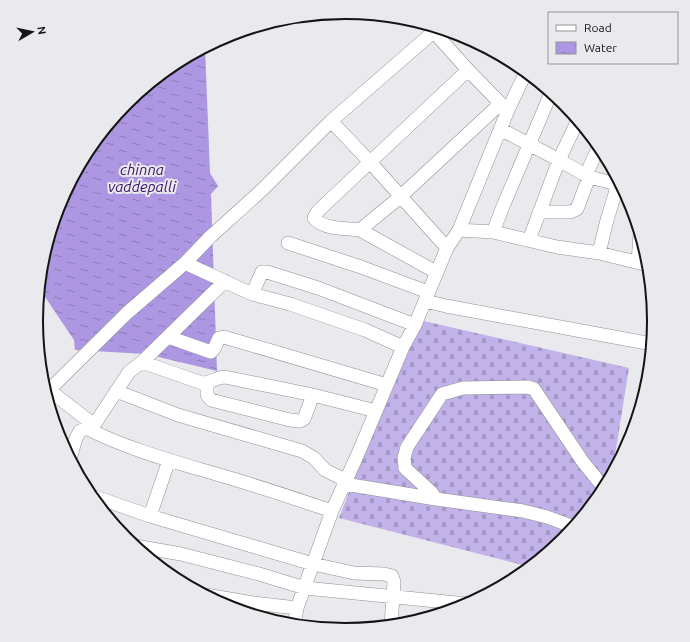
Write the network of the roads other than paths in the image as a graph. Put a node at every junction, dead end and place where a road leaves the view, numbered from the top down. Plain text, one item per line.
1 (433, 32) edge
2 (439, 34) edge
3 (468, 70) junction
4 (523, 77) edge
5 (549, 98) edge
6 (504, 107) junction
7 (331, 121) junction
8 (575, 126) edge
9 (500, 129) junction
10 (529, 144) junction
11 (596, 153) edge
12 (559, 160) junction
13 (370, 162) junction
14 (587, 176) junction
15 (614, 184) edge
16 (617, 190) edge
17 (400, 198) junction
18 (539, 212) junction
19 (360, 230) junction
20 (459, 230) junction
21 (493, 232) junction
22 (529, 240) junction
23 (288, 242) dead end
24 (446, 248) junction
25 (599, 254) junction
26 (185, 263) junction
27 (641, 264) edge
28 (436, 272) junction
29 (225, 281) junction
30 (252, 294) junction
31 (427, 296) junction
32 (415, 325) junction
33 (168, 337) junction
34 (646, 343) edge
35 (403, 347) junction
36 (142, 362) junction
37 (207, 383) junction
38 (387, 384) junction
39 (51, 388) edge
40 (116, 391) junction
41 (52, 396) edge
42 (313, 396) junction
43 (376, 411) junction
44 (90, 426) junction
45 (72, 451) edge
46 (169, 460) junction
47 (344, 482) junction
48 (600, 483) edge
49 (101, 499) edge
50 (436, 499) junction
51 (332, 511) junction
52 (150, 516) junction
53 (568, 525) edge
54 (146, 548) edge
55 (312, 564) junction
56 (304, 588) junction
57 (393, 596) junction
58 (225, 598) edge
59 (454, 603) edge
60 (297, 608) junction
61 (295, 618) edge
62 (391, 619) edge

1 - 7 street
2 - 3 street
3 - 6 street
3 - 13 street
4 - 6 street
5 - 10 street
6 - 9 street
6 - 17 street
7 - 13 street
7 - 26 street
8 - 12 street
9 - 10 street
9 - 20 street
10 - 12 street
10 - 21 street
11 - 14 street
12 - 14 street
12 - 18 street
13 - 17 street
13 - 19 street
14 - 15 street
14 - 18 street
16 - 25 street
17 - 19 street
17 - 24 street
18 - 22 street
19 - 28 street
20 - 21 street
20 - 24 street
21 - 22 street
22 - 25 street
23 - 31 street
24 - 28 street
25 - 27 street
26 - 29 street
26 - 39 street
28 - 31 street
29 - 30 street
29 - 33 street
30 - 32 street
30 - 35 street
31 - 32 street
31 - 34 street
32 - 35 street
33 - 36 street
33 - 38 street
35 - 38 street
36 - 37 street
36 - 40 street
37 - 42 street
37 - 42 street
38 - 43 street
40 - 44 street
40 - 47 street
41 - 44 street
42 - 43 street
43 - 47 street
44 - 45 street
44 - 46 street
46 - 51 street
46 - 52 street
47 - 50 street
47 - 51 street
48 - 50 street
49 - 52 street
50 - 53 street
51 - 55 street
52 - 55 street
54 - 56 street
55 - 56 street
55 - 57 street
56 - 57 street
56 - 60 street
57 - 59 street
57 - 62 street
58 - 60 street
60 - 61 street

